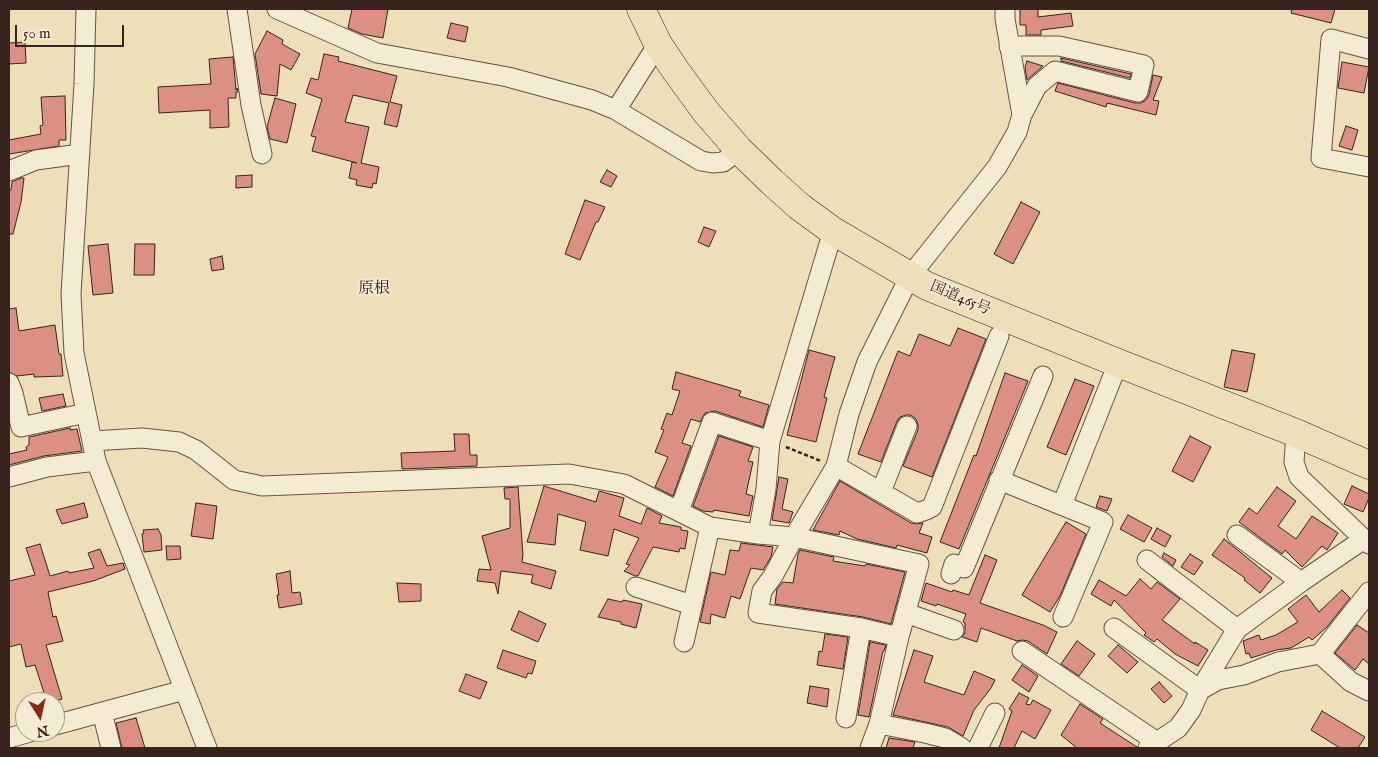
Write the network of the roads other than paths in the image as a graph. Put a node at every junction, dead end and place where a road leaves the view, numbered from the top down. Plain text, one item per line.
1 (86, 9) edge
2 (238, 9) edge
3 (277, 9) edge
4 (641, 9) edge
5 (1005, 9) edge
6 (658, 44) junction
7 (1009, 46) junction
8 (1369, 49) edge
9 (616, 110) junction
10 (1022, 115) junction
11 (739, 150) junction
12 (80, 154) junction
13 (262, 154) dead end
14 (1369, 167) edge
15 (9, 171) edge
16 (833, 231) junction
17 (910, 276) junction
18 (999, 336) dead end
19 (1118, 363) junction
20 (1043, 376) dead end
21 (9, 384) edge
22 (86, 413) junction
23 (908, 426) dead end
24 (1296, 432) junction
25 (92, 441) junction
26 (770, 441) junction
27 (96, 461) junction
28 (1369, 465) edge
29 (836, 466) junction
30 (9, 477) edge
31 (999, 480) junction
32 (881, 492) junction
33 (1062, 505) junction
34 (679, 511) junction
35 (710, 527) junction
36 (758, 534) junction
37 (1237, 535) dead end
38 (794, 537) junction
39 (1367, 542) edge
40 (1147, 560) dead end
41 (950, 574) dead end
42 (1301, 582) junction
43 (636, 587) dead end
44 (1369, 592) edge
45 (692, 605) junction
46 (906, 613) junction
47 (1063, 617) dead end
48 (861, 628) junction
49 (1114, 628) dead end
50 (1237, 629) junction
51 (954, 630) dead end
52 (899, 637) junction
53 (684, 642) dead end
54 (1022, 651) dead end
55 (1320, 654) junction
56 (184, 690) junction
57 (1200, 690) junction
58 (1369, 692) edge
59 (102, 712) junction
60 (995, 714) dead end
61 (846, 718) dead end
62 (65, 722) edge
63 (879, 724) junction
64 (1152, 745) edge
65 (111, 748) edge
66 (206, 748) edge
67 (870, 748) edge
68 (962, 748) edge
69 (978, 748) edge

1 - 12 street
2 - 13 street
3 - 9 street
4 - 6 highway, 国道465号
5 - 7 street
6 - 9 street
6 - 11 highway, 国道465号
7 - 10 street
7 - 10 street
8 - 14 street
9 - 11 street
10 - 17 street
11 - 16 highway, 国道465号
12 - 15 street
12 - 22 street
16 - 17 highway, 国道465号
16 - 26 street
17 - 19 highway, 国道465号
17 - 29 street
18 - 32 street
19 - 24 highway, 国道465号
19 - 33 street
20 - 31 street
21 - 22 street
22 - 25 street
23 - 32 street
24 - 28 highway, 国道465号
24 - 39 street
25 - 27 street
25 - 34 street
26 - 34 street
26 - 36 street
27 - 30 street
27 - 56 street
29 - 32 street
29 - 38 street
31 - 33 street
31 - 41 street
33 - 47 street
34 - 35 street
35 - 36 street
35 - 45 street
36 - 38 street
37 - 42 street
38 - 46 street
38 - 48 street
39 - 42 street
40 - 50 street
42 - 50 street
43 - 45 street
44 - 55 street
45 - 53 street
46 - 51 street
46 - 52 street
48 - 52 street
48 - 61 street
49 - 57 street
50 - 57 street
52 - 63 street
54 - 64 street
55 - 57 street
55 - 58 street
56 - 59 street
56 - 66 street
57 - 64 street
59 - 62 street
59 - 65 street
60 - 69 street
63 - 67 street
63 - 68 street

